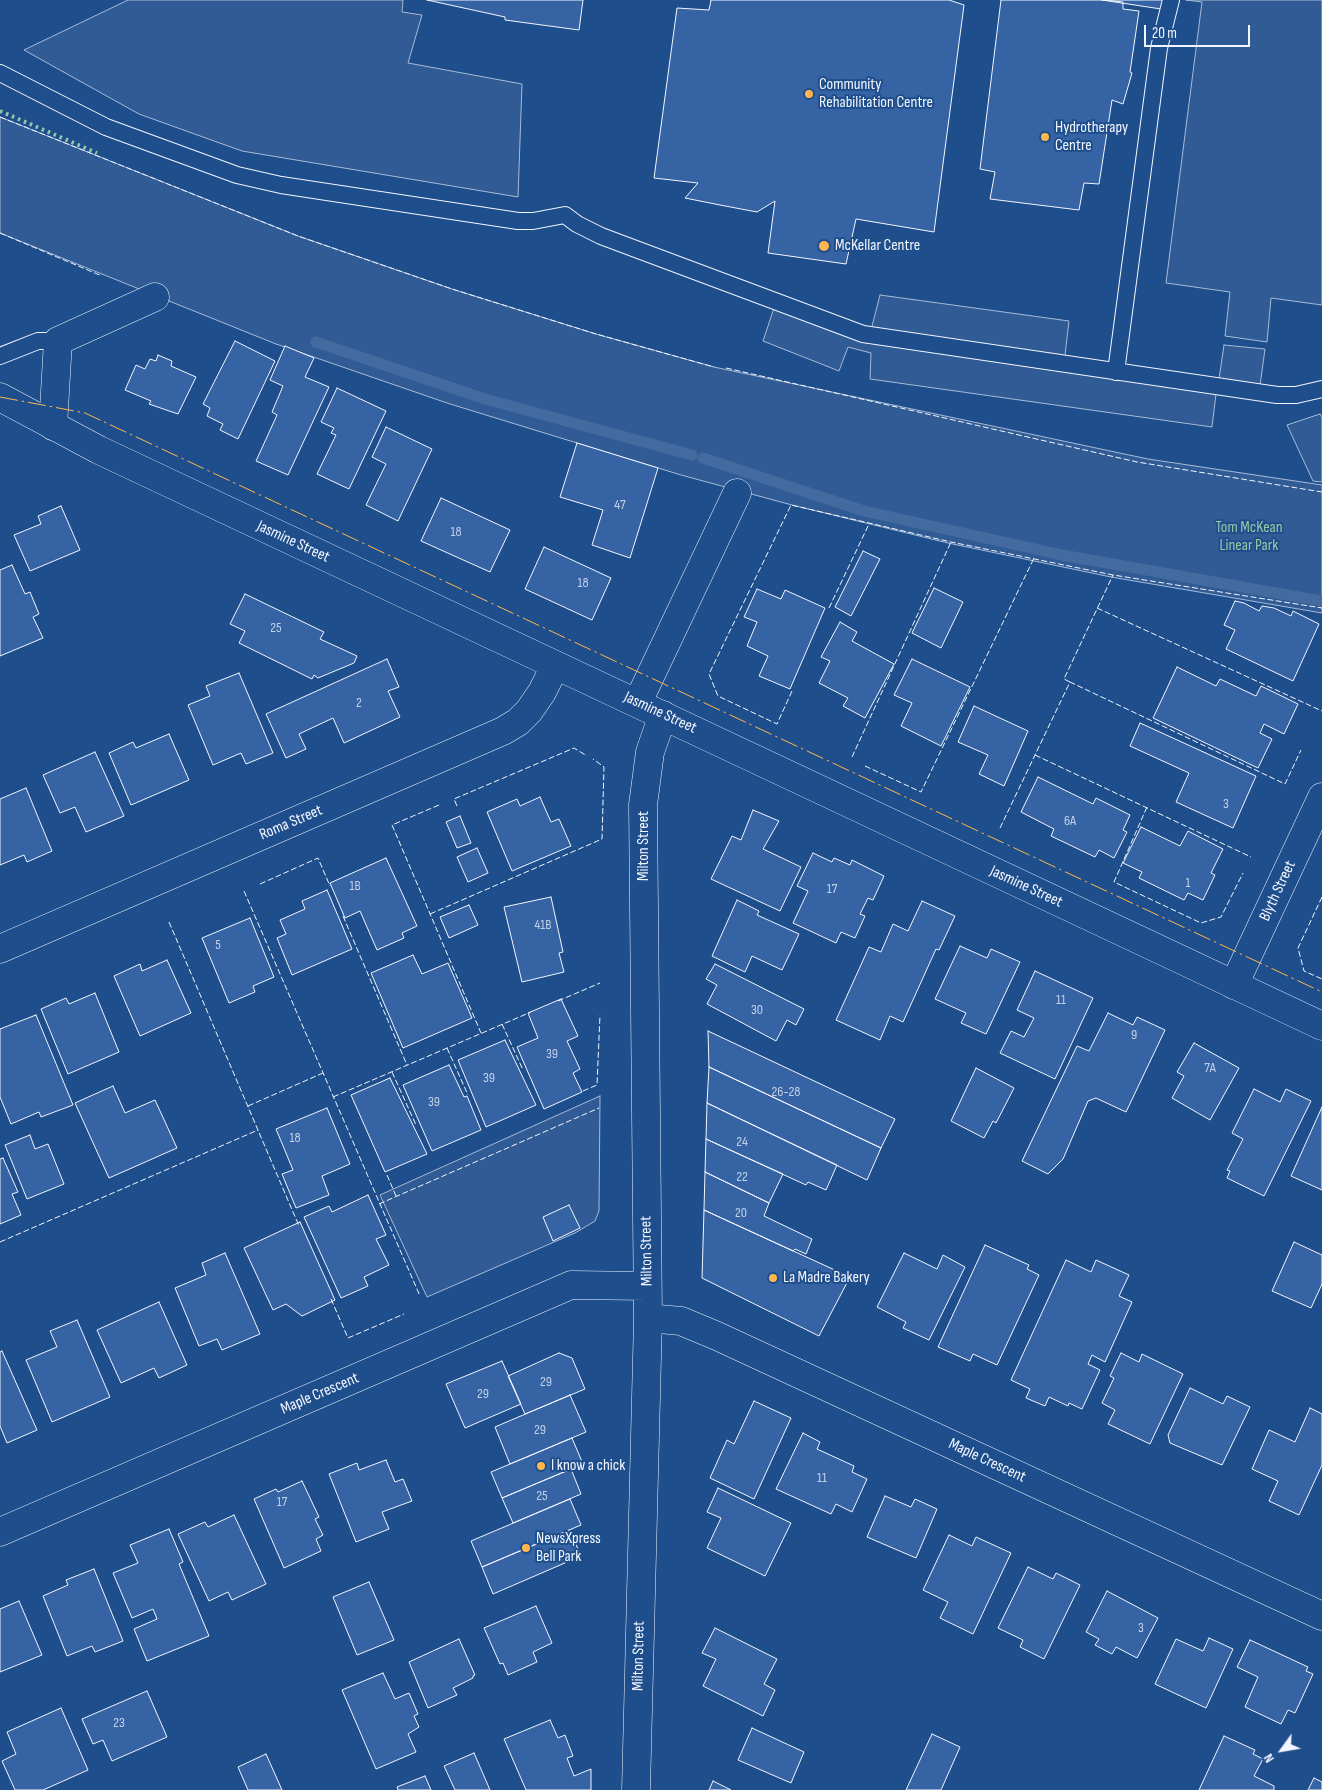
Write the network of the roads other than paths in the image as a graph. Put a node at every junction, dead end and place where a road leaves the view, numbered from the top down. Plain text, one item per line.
1 (1171, 0) edge
2 (0, 73) edge
3 (155, 297) dead end
4 (58, 341) junction
5 (0, 356) edge
6 (1116, 372) junction
7 (1322, 389) edge
8 (0, 397) edge
9 (52, 426) junction
10 (737, 493) dead end
11 (555, 666) junction
12 (638, 702) junction
13 (663, 715) junction
14 (1322, 797) edge
15 (0, 949) edge
16 (1234, 985) junction
17 (1322, 1026) edge
18 (647, 1286) junction
19 (648, 1318) junction
20 (0, 1532) edge
21 (1322, 1616) edge
22 (636, 1790) edge

1 - 6 lane
2 - 6 lane
3 - 4 street
4 - 5 lane
4 - 9 street
6 - 7 lane
8 - 9 street, Jasmine Street
9 - 11 street, Jasmine Street
10 - 12 street
11 - 12 street, Jasmine Street
11 - 15 street, Roma Street
12 - 13 street, Jasmine Street
13 - 16 street, Jasmine Street
13 - 18 street, Milton Street
14 - 16 street, Blyth Street
16 - 17 street, Jasmine Street
18 - 19 street, Milton Street
18 - 20 street, Maple Crescent
19 - 21 street, Maple Crescent
19 - 22 street, Milton Street

